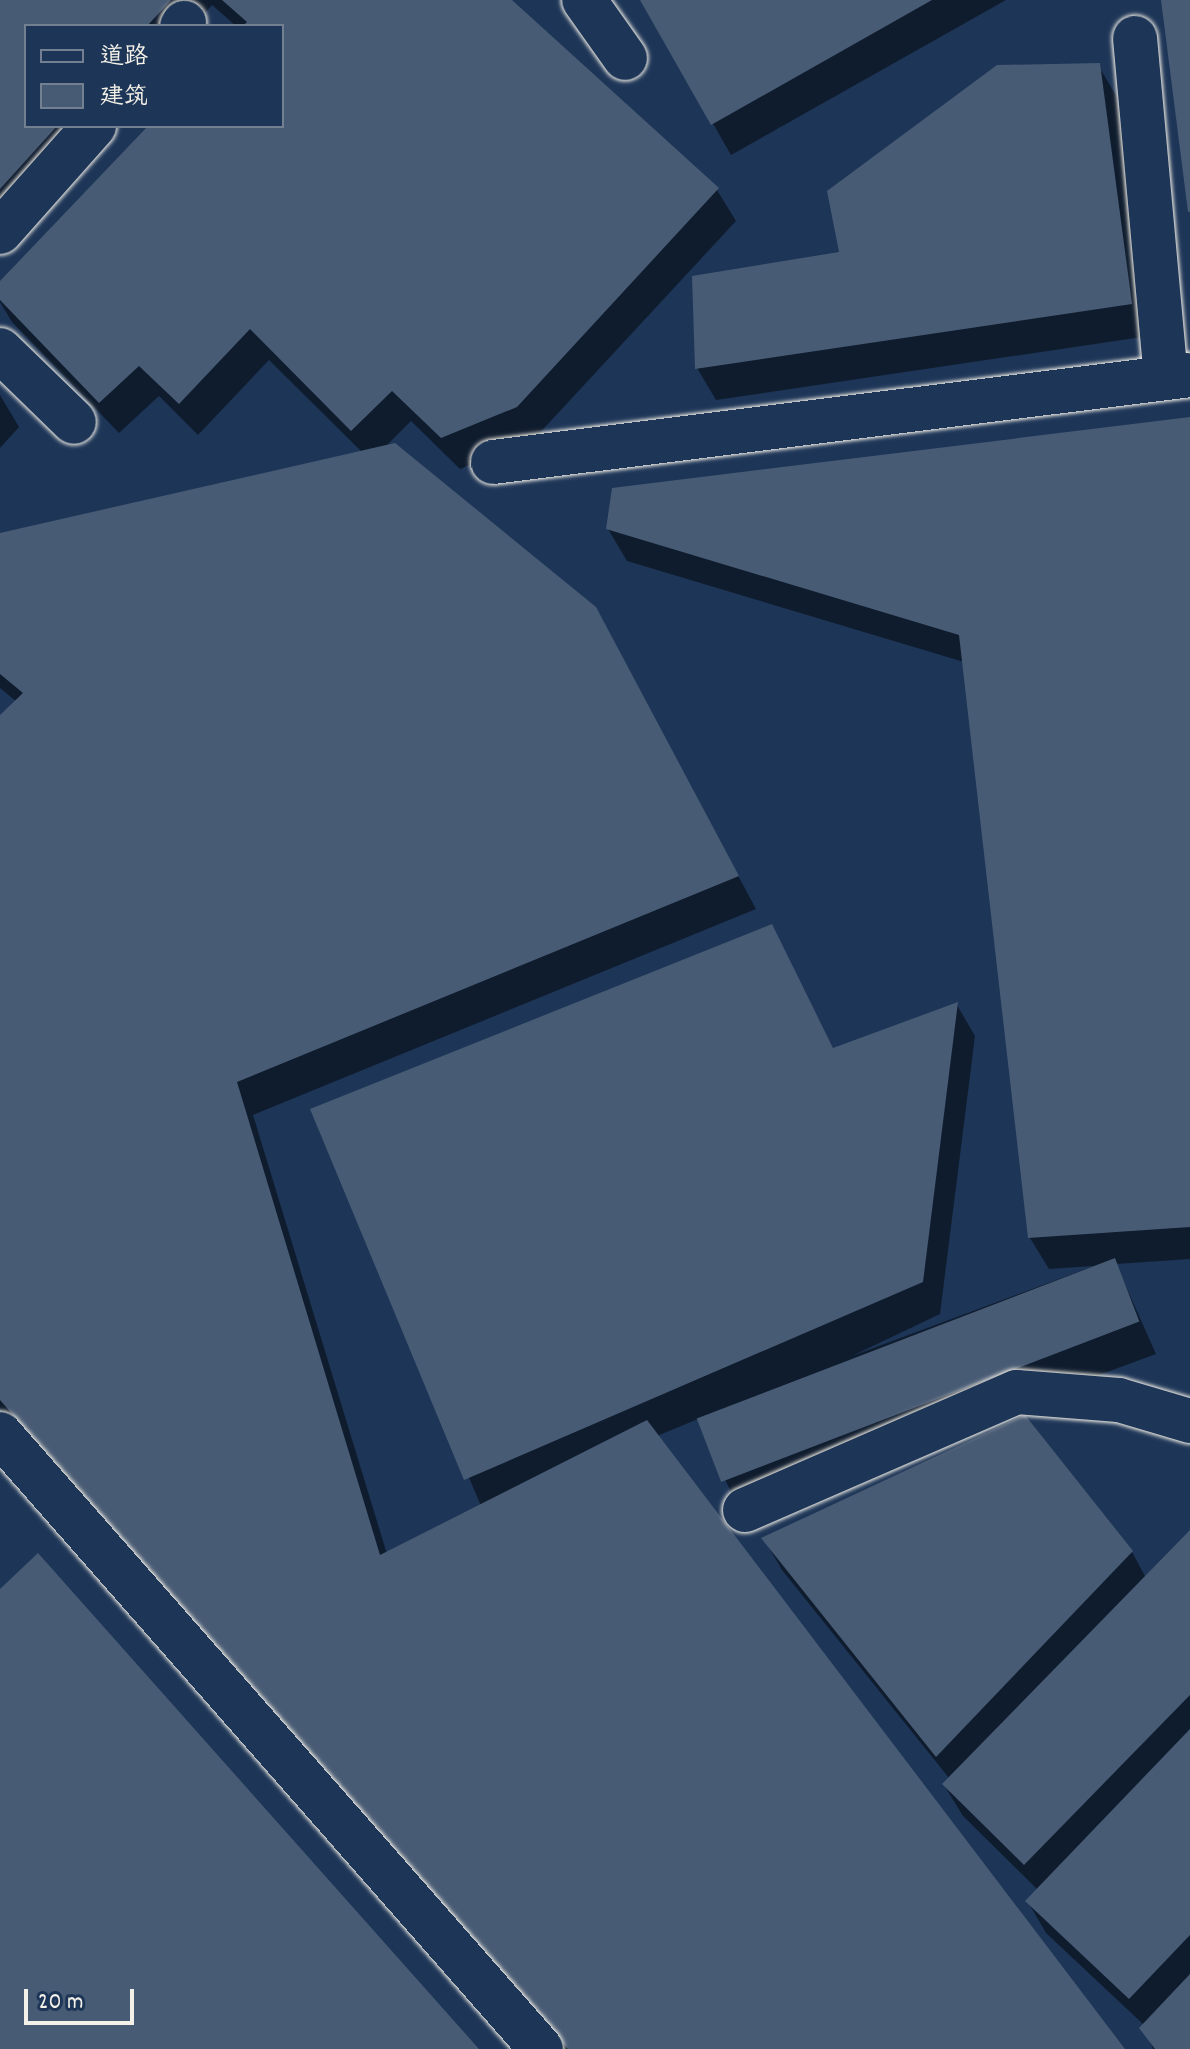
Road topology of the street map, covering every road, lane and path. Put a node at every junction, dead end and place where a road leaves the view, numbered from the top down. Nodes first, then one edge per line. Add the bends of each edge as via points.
1 (584, 0) edge
2 (1135, 38) dead end
3 (625, 58) dead end
4 (92, 128) edge
5 (0, 232) edge
6 (0, 350) edge
7 (1178, 377) edge
8 (74, 422) dead end
9 (493, 462) dead end
10 (1190, 1421) edge
11 (1, 1438) edge
12 (745, 1510) dead end
13 (541, 2049) edge

1 - 3 lane
2 - 7 lane
4 - 5 lane
6 - 8 lane
7 - 9 lane
10 - 12 lane via 1119,1400 1017,1392
11 - 13 lane

